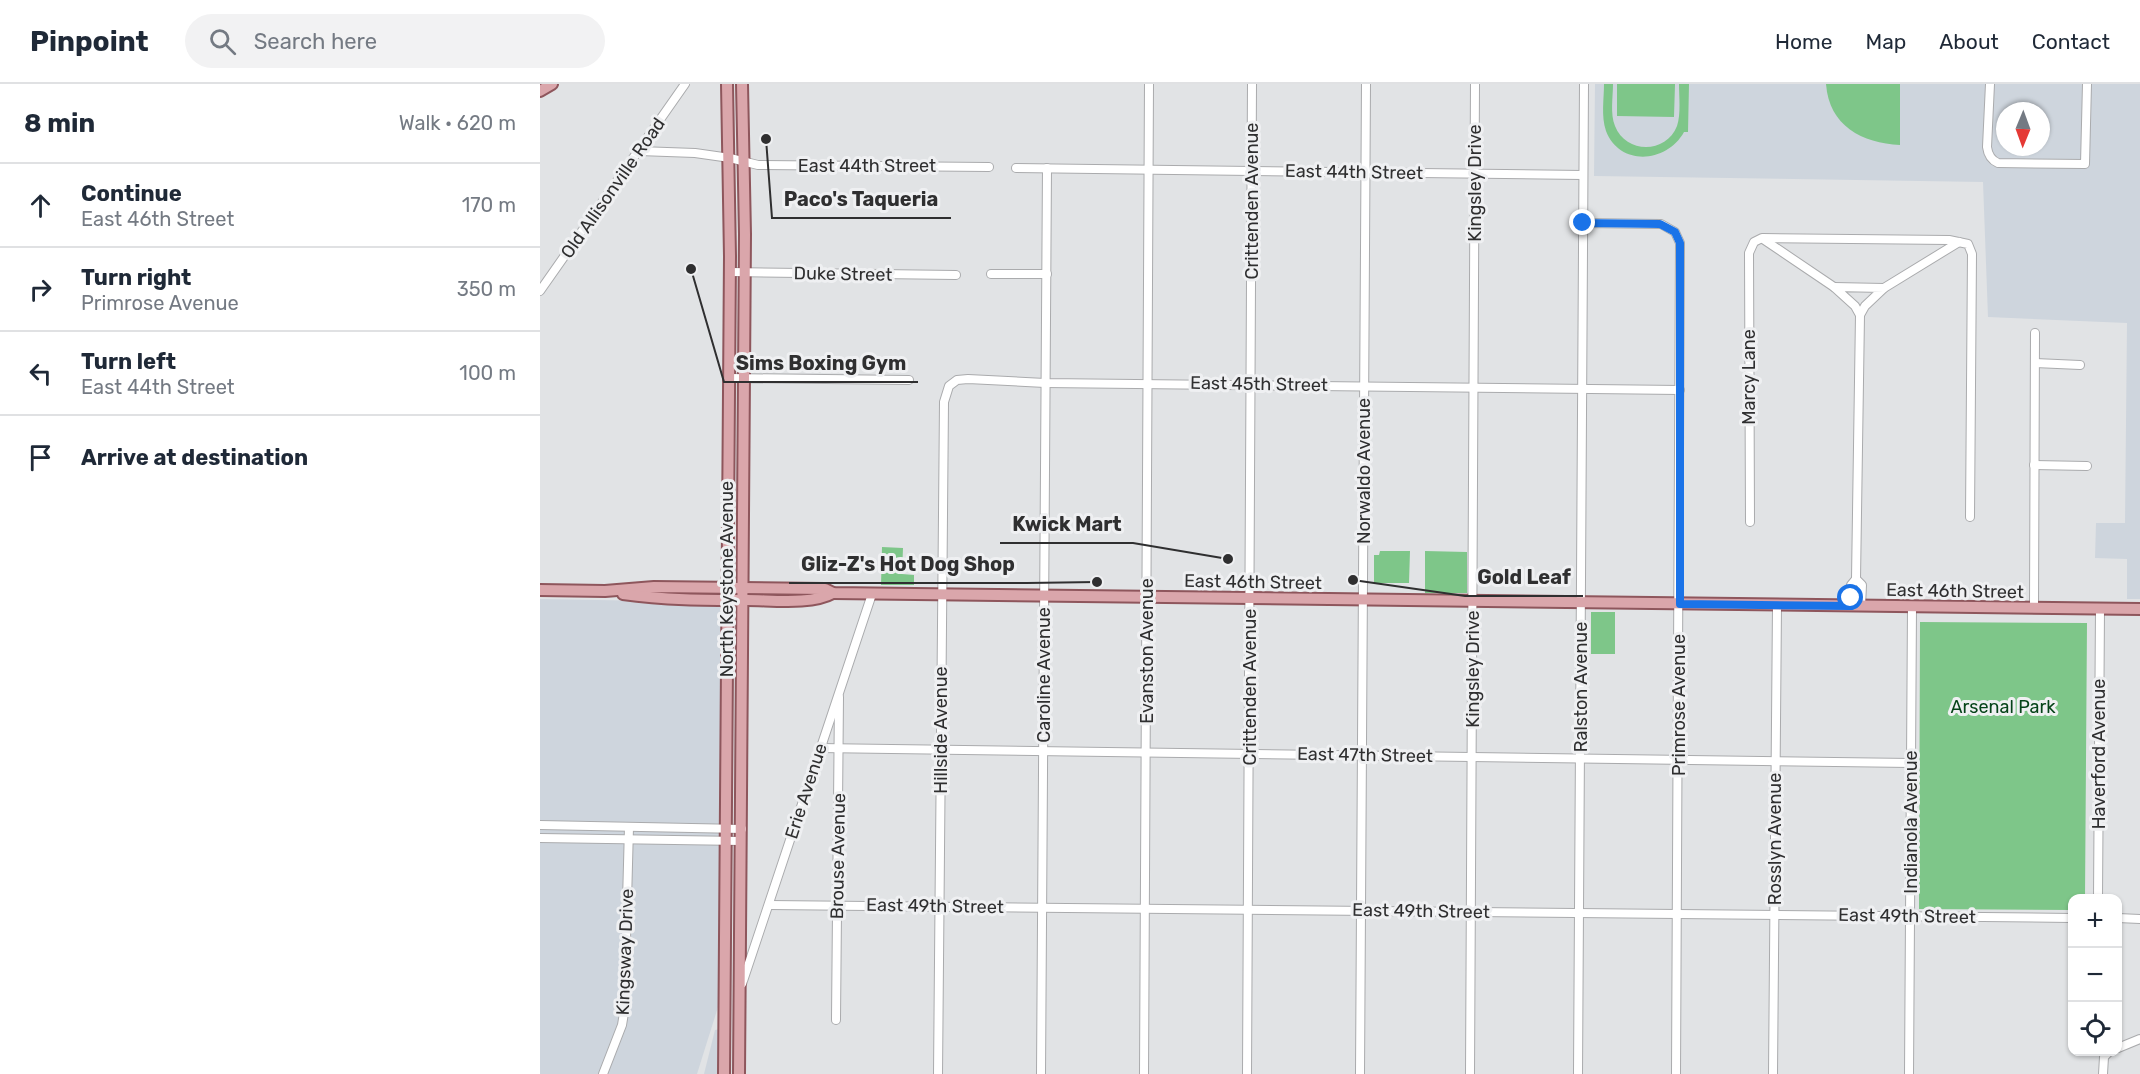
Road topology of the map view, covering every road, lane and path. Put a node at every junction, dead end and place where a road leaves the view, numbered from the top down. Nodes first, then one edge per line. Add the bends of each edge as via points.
1 (552, 84) edge
2 (685, 84) edge
3 (727, 84) edge
4 (742, 84) edge
5 (1149, 84) edge
6 (1252, 84) edge
7 (1366, 84) edge
8 (1475, 84) edge
9 (1584, 84) edge
10 (1990, 84) edge
11 (2086, 84) edge
12 (540, 91) edge
13 (639, 151) junction
14 (729, 158) junction
15 (744, 162) junction
16 (989, 167) dead end
17 (1016, 168) dead end
18 (1047, 168) junction
19 (1149, 169) junction
20 (1252, 171) junction
21 (1366, 172) junction
22 (1475, 174) junction
23 (1583, 175) junction
24 (1583, 223) junction
25 (1762, 238) junction
26 (1959, 242) junction
27 (730, 272) junction
28 (745, 272) junction
29 (991, 274) dead end
30 (1047, 274) junction
31 (956, 275) dead end
32 (1834, 287) junction
33 (1884, 288) junction
34 (540, 291) edge
35 (1860, 315) junction
36 (2035, 333) dead end
37 (2035, 363) junction
38 (2080, 365) dead end
39 (730, 378) junction
40 (744, 379) junction
41 (909, 380) dead end
42 (1045, 383) junction
43 (1148, 383) junction
44 (1251, 384) junction
45 (949, 386) joint
46 (1365, 386) junction
47 (1474, 387) junction
48 (1582, 388) junction
49 (1680, 390) junction
50 (2034, 465) junction
51 (2087, 466) dead end
52 (1970, 517) dead end
53 (1750, 522) dead end
54 (728, 588) junction
55 (744, 588) junction
56 (540, 590) edge
57 (605, 591) junction
58 (833, 593) junction
59 (872, 594) junction
60 (942, 594) junction
61 (1045, 595) junction
62 (1147, 597) junction
63 (1250, 598) junction
64 (728, 600) junction
65 (743, 600) junction
66 (1364, 600) junction
67 (1473, 601) junction
68 (1582, 603) junction
69 (1680, 604) junction
70 (1777, 605) junction
71 (1856, 606) junction
72 (1912, 607) junction
73 (2034, 608) junction
74 (2100, 609) junction
75 (2140, 609) edge
76 (839, 692) junction
77 (819, 748) junction
78 (840, 748) junction
79 (941, 750) junction
80 (1044, 751) junction
81 (1146, 753) junction
82 (1249, 754) junction
83 (1363, 755) junction
84 (1472, 757) junction
85 (1581, 758) junction
86 (1678, 759) junction
87 (1776, 761) junction
88 (1911, 763) junction
89 (540, 825) edge
90 (629, 827) junction
91 (727, 829) junction
92 (742, 829) junction
93 (540, 838) edge
94 (629, 839) junction
95 (727, 841) junction
96 (741, 842) junction
97 (2098, 894) edge
98 (769, 905) junction
99 (837, 905) junction
100 (940, 906) junction
101 (1042, 907) junction
102 (1145, 908) junction
103 (1248, 909) junction
104 (1362, 911) junction
105 (1471, 912) junction
106 (1580, 913) junction
107 (1677, 914) junction
108 (1775, 915) junction
109 (1910, 916) junction
110 (2068, 918) edge
111 (2122, 918) edge
112 (2140, 919) edge
113 (740, 988) junction
114 (836, 1020) dead end
115 (2140, 1039) edge
116 (2122, 1046) edge
117 (2104, 1056) edge
118 (603, 1074) edge
119 (724, 1074) edge
120 (739, 1074) edge
121 (938, 1074) edge
122 (1041, 1074) edge
123 (1144, 1074) edge
124 (1247, 1074) edge
125 (1360, 1074) edge
126 (1470, 1074) edge
127 (1578, 1074) edge
128 (1676, 1074) edge
129 (1773, 1074) edge
130 (1909, 1074) edge
131 (2103, 1074) edge

1 - 12 main road
2 - 13 street, Old Allisonville Road
3 - 14 main road, North Keystone Avenue
4 - 15 main road, North Keystone Avenue
5 - 19 street, Evanston Avenue
6 - 20 street, Crittenden Avenue
7 - 21 street, Norwaldo Avenue
8 - 22 street, Kingsley Drive
9 - 23 street, Ralston Avenue
10 - 11 street via 1987,147 1993,161 2085,164
13 - 14 street, East 44th Street
13 - 34 street, Old Allisonville Road
14 - 15 street, East 44th Street
14 - 27 main road, North Keystone Avenue
15 - 16 street, East 44th Street
15 - 28 main road, North Keystone Avenue
17 - 18 street, East 44th Street
18 - 19 street, East 44th Street
18 - 30 street, Caroline Avenue
19 - 20 street, East 44th Street
19 - 43 street, Evanston Avenue
20 - 21 street, East 44th Street
20 - 44 street, Crittenden Avenue
21 - 22 street, East 44th Street
21 - 46 street, Norwaldo Avenue
22 - 23 street, East 44th Street
22 - 47 street, Kingsley Drive
23 - 24 street, Ralston Avenue
24 - 48 street, Ralston Avenue
24 - 49 street, Primrose Avenue via 1660,224 1678,237
25 - 26 street
25 - 32 street
25 - 53 street, Marcy Lane via 1754,242 1749,253
26 - 33 street
26 - 52 street via 1968,244 1972,254
27 - 28 street, Duke Street
27 - 39 main road, North Keystone Avenue
28 - 31 street, Duke Street
28 - 40 main road, North Keystone Avenue
29 - 30 street
30 - 42 street, Caroline Avenue
32 - 33 street
32 - 35 street
33 - 35 street
35 - 71 street via 1856,579 1862,585
36 - 37 street
37 - 38 street
37 - 50 street
39 - 40 street
39 - 54 main road, North Keystone Avenue
40 - 41 street
40 - 55 main road, North Keystone Avenue
42 - 43 street, East 45th Street
42 - 45 street, East 45th Street via 968,379
42 - 61 street, Caroline Avenue
43 - 44 street, East 45th Street
43 - 62 street, Evanston Avenue
44 - 46 street, East 45th Street
44 - 63 street, Crittenden Avenue
45 - 60 street, Hillside Avenue via 944,402
46 - 47 street, East 45th Street
46 - 66 street, Norwaldo Avenue
47 - 48 street, East 45th Street
47 - 67 street, Kingsley Drive
48 - 49 street, East 45th Street
48 - 68 street, Ralston Avenue
49 - 69 street, Primrose Avenue
50 - 51 street
50 - 73 street
54 - 55 main road, East 46th Street
54 - 57 main road, East 46th Street
54 - 64 main road, North Keystone Avenue
55 - 58 main road, East 46th Street via 825,589
55 - 65 main road, North Keystone Avenue
56 - 57 main road, East 46th Street
57 - 64 main road, East 46th Street via 653,599
58 - 59 main road, East 46th Street
58 - 65 main road, East 46th Street via 825,598
59 - 60 main road, East 46th Street
59 - 76 street, Erie Avenue
60 - 61 main road, East 46th Street
60 - 79 street, Hillside Avenue
61 - 62 main road, East 46th Street
61 - 80 street, Caroline Avenue
62 - 63 main road, East 46th Street
62 - 81 street, Evanston Avenue
63 - 66 main road, East 46th Street
63 - 82 street, Crittenden Avenue
64 - 65 main road, East 46th Street
64 - 91 main road, North Keystone Avenue
65 - 92 main road, North Keystone Avenue
66 - 67 main road, East 46th Street
66 - 83 street, Norwaldo Avenue
67 - 68 main road, East 46th Street
67 - 84 street, Kingsley Drive
68 - 69 main road, East 46th Street
68 - 85 street, Ralston Avenue
69 - 70 main road, East 46th Street
69 - 86 street, Primrose Avenue
70 - 71 main road, East 46th Street
70 - 87 street, Rosslyn Avenue
71 - 72 main road, East 46th Street
72 - 73 main road, East 46th Street
72 - 88 street, Indianola Avenue
73 - 74 main road, East 46th Street
74 - 75 main road, East 46th Street
74 - 97 street, Haverford Avenue
76 - 77 street, Erie Avenue
76 - 78 street, Brouse Avenue
77 - 78 street, East 47th Street
77 - 98 street, Erie Avenue
78 - 79 street, East 47th Street
78 - 99 street, Brouse Avenue
79 - 80 street, East 47th Street
79 - 100 street, Hillside Avenue
80 - 81 street, East 47th Street
80 - 101 street, Caroline Avenue
81 - 82 street, East 47th Street
81 - 102 street, Evanston Avenue
82 - 83 street, East 47th Street
82 - 103 street, Crittenden Avenue
83 - 84 street, East 47th Street
83 - 104 street, Norwaldo Avenue
84 - 85 street, East 47th Street
84 - 105 street, Kingsley Drive
85 - 86 street, East 47th Street
85 - 106 street, Ralston Avenue
86 - 87 street, East 47th Street
86 - 107 street, Primrose Avenue
87 - 88 street, East 47th Street
87 - 108 street, Rosslyn Avenue
88 - 109 street, Indianola Avenue
89 - 90 street
90 - 91 street
90 - 94 street, Kingsway Drive
91 - 92 street
91 - 95 main road, North Keystone Avenue
92 - 96 main road, North Keystone Avenue
93 - 94 street
94 - 95 street
94 - 118 street, Kingsway Drive via 624,1013
95 - 96 street
95 - 119 main road, North Keystone Avenue
96 - 113 main road, North Keystone Avenue
98 - 99 street, East 49th Street
98 - 113 street, Erie Avenue
99 - 100 street, East 49th Street
99 - 114 street, Brouse Avenue
100 - 101 street, East 49th Street
100 - 121 street, Hillside Avenue
101 - 102 street, East 49th Street
101 - 122 street, Caroline Avenue
102 - 103 street, East 49th Street
102 - 123 street, Evanston Avenue
103 - 104 street, East 49th Street
103 - 124 street, Crittenden Avenue
104 - 105 street, East 49th Street
104 - 125 street, Norwaldo Avenue
105 - 106 street, East 49th Street
105 - 126 street, Kingsley Drive
106 - 107 street, East 49th Street
106 - 127 street, Ralston Avenue
107 - 108 street, East 49th Street
107 - 128 street, Primrose Avenue
108 - 109 street, East 49th Street
108 - 129 street, Rosslyn Avenue
109 - 110 street, East 49th Street
109 - 130 street, Indianola Avenue
111 - 112 street
113 - 120 main road, North Keystone Avenue
115 - 116 street
117 - 131 street

